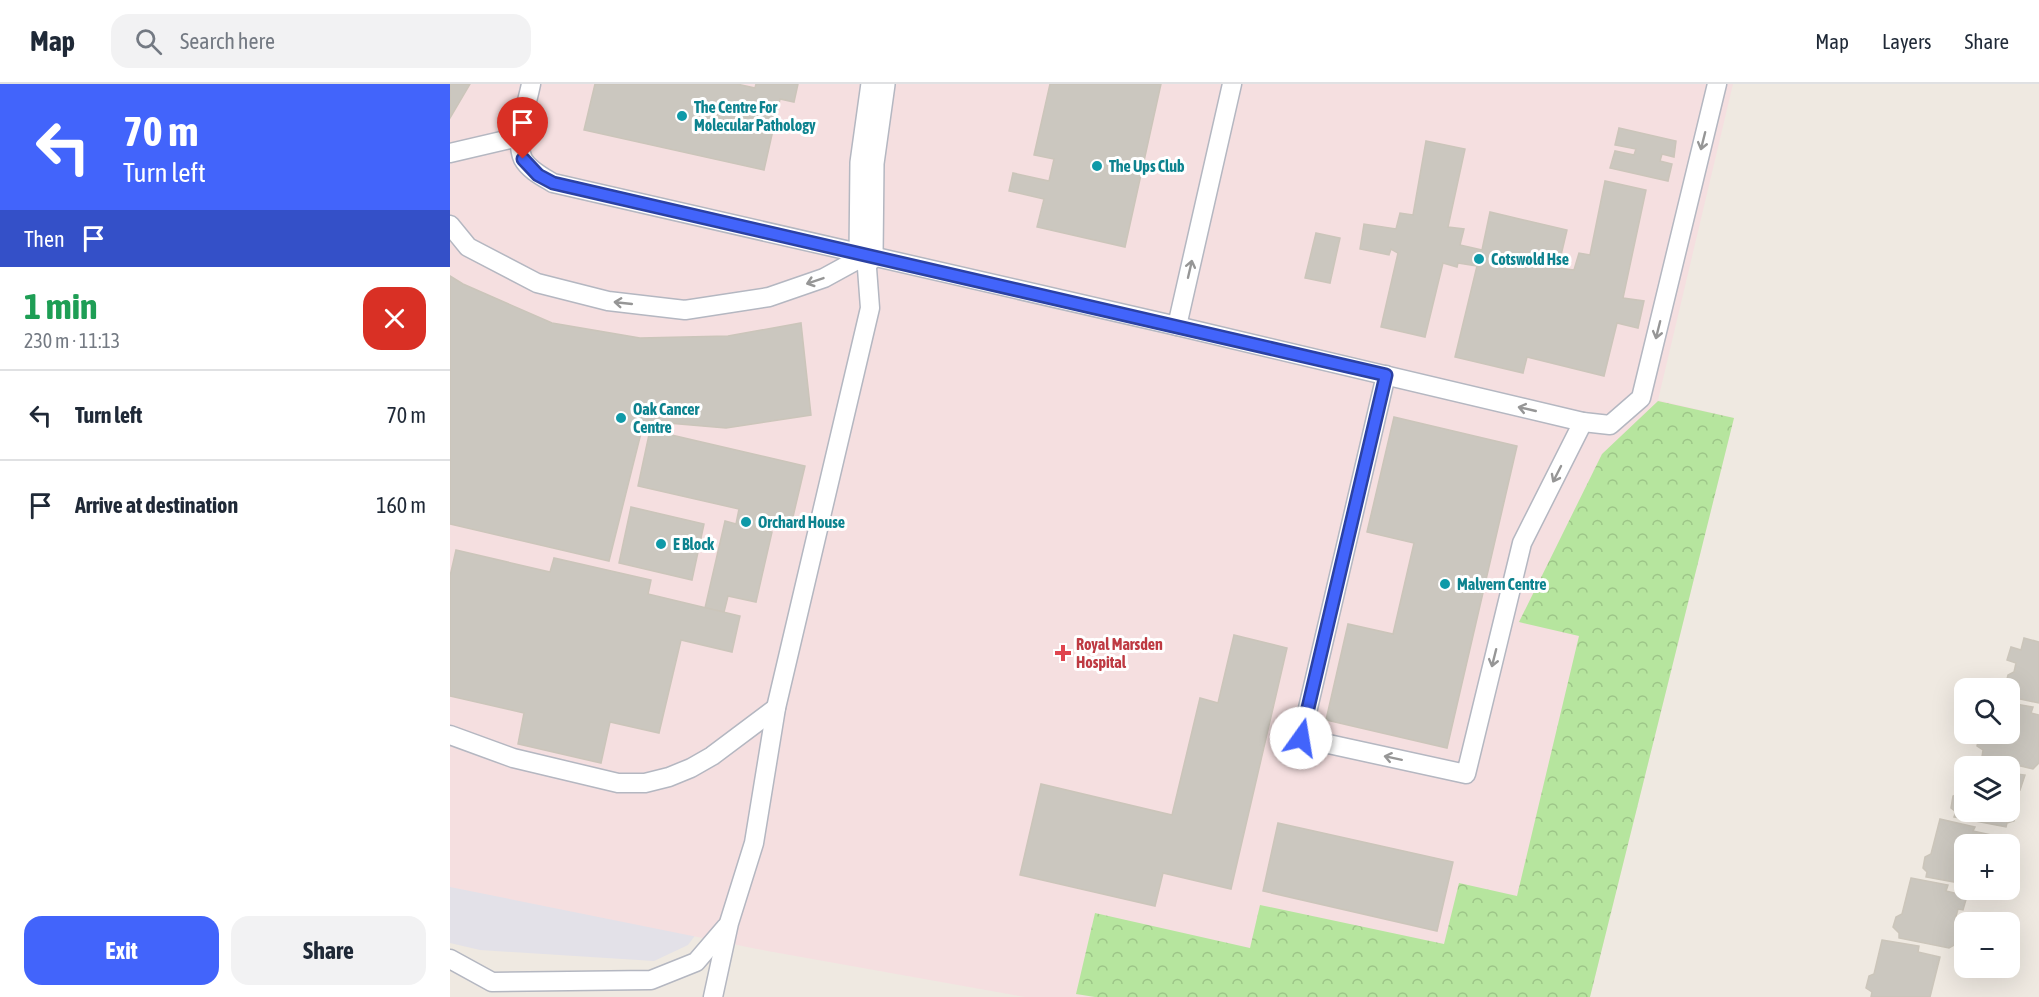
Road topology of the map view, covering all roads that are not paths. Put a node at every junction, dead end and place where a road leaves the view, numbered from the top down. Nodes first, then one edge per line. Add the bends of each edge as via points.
1 (531, 84) edge
2 (878, 84) edge
3 (1232, 84) edge
4 (1717, 84) edge
5 (519, 137) junction
6 (450, 153) edge
7 (450, 225) edge
8 (866, 255) junction
9 (1177, 326) junction
10 (1386, 375) junction
11 (1584, 422) junction
12 (776, 708) junction
13 (450, 735) edge
14 (729, 923) junction
15 (450, 959) edge
16 (713, 997) edge

1 - 5 lane
2 - 8 street via 867,163
9 -> 3 lane
4 -> 11 lane via 1641,398 1610,425
5 - 6 lane
5 - 8 lane via 523,159 538,175 553,183
8 -> 7 lane via 824,278 769,297 686,310 608,301 537,283 468,247
8 - 9 lane
8 - 12 lane via 870,308
9 - 10 lane
11 -> 10 lane
11 -> 10 lane via 1522,543 1466,774 1301,738
12 - 13 lane via 712,756 669,777 645,783 618,783 513,758
12 - 14 lane via 754,843
14 - 15 lane via 696,962 651,980 492,982
14 - 16 lane

